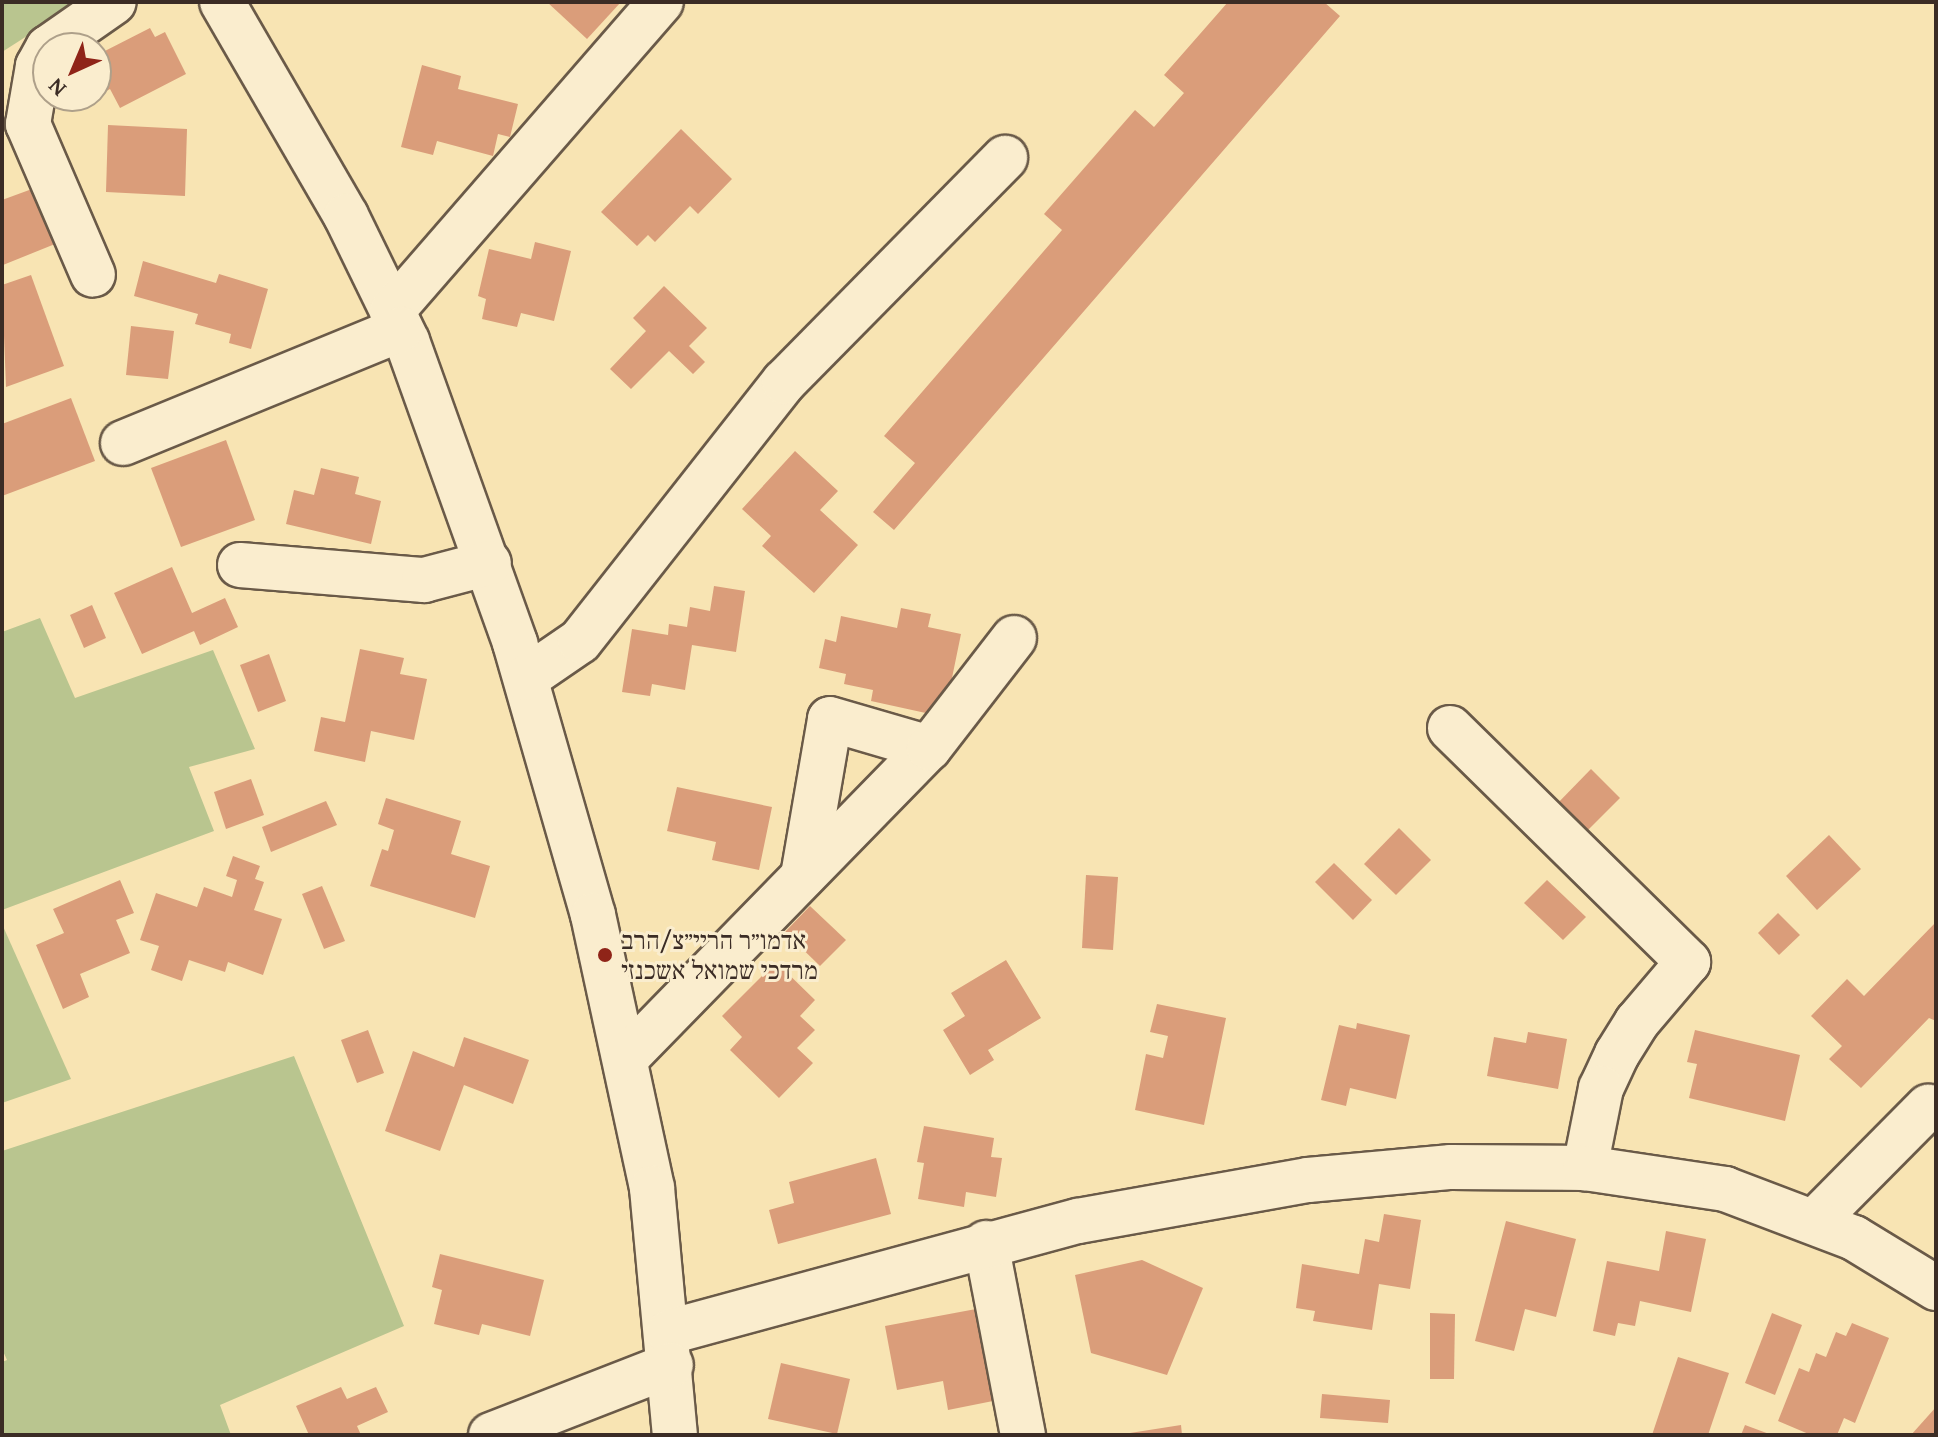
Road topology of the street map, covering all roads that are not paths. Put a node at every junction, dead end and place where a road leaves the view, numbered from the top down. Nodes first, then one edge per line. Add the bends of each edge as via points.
1 (114, 2) edge
2 (222, 2) edge
3 (661, 2) edge
4 (71, 32) edge
5 (32, 101) edge
6 (1005, 158) dead end
7 (93, 275) dead end
8 (397, 320) junction
9 (123, 443) dead end
10 (489, 563) junction
11 (240, 565) dead end
12 (1014, 638) dead end
13 (526, 678) junction
14 (1450, 728) dead end
15 (929, 748) junction
16 (803, 876) junction
17 (625, 1059) junction
18 (1928, 1107) dead end
19 (1585, 1168) junction
20 (1815, 1221) junction
21 (986, 1243) junction
22 (1936, 1288) edge
23 (670, 1349) junction
24 (491, 1435) edge
25 (675, 1435) edge
26 (1023, 1435) edge

1 - 4 street
2 - 8 street via 346,216
3 - 8 street
5 - 7 street via 28,124
6 - 13 street via 784,382 580,641
8 - 9 street
8 - 10 street
10 - 11 street via 424,580
10 - 13 street
12 - 15 street
13 - 17 street via 574,843
14 - 19 street via 1688,962 1617,1054 1601,1088
15 - 16 street
15 - 16 street via 830,719
16 - 17 street
17 - 23 street via 652,1188
18 - 20 street
19 - 20 street via 1725,1189
19 - 21 street via 1451,1167 1308,1180 1156,1204
20 - 22 street
21 - 23 street
21 - 26 street
23 - 24 street
23 - 25 street

